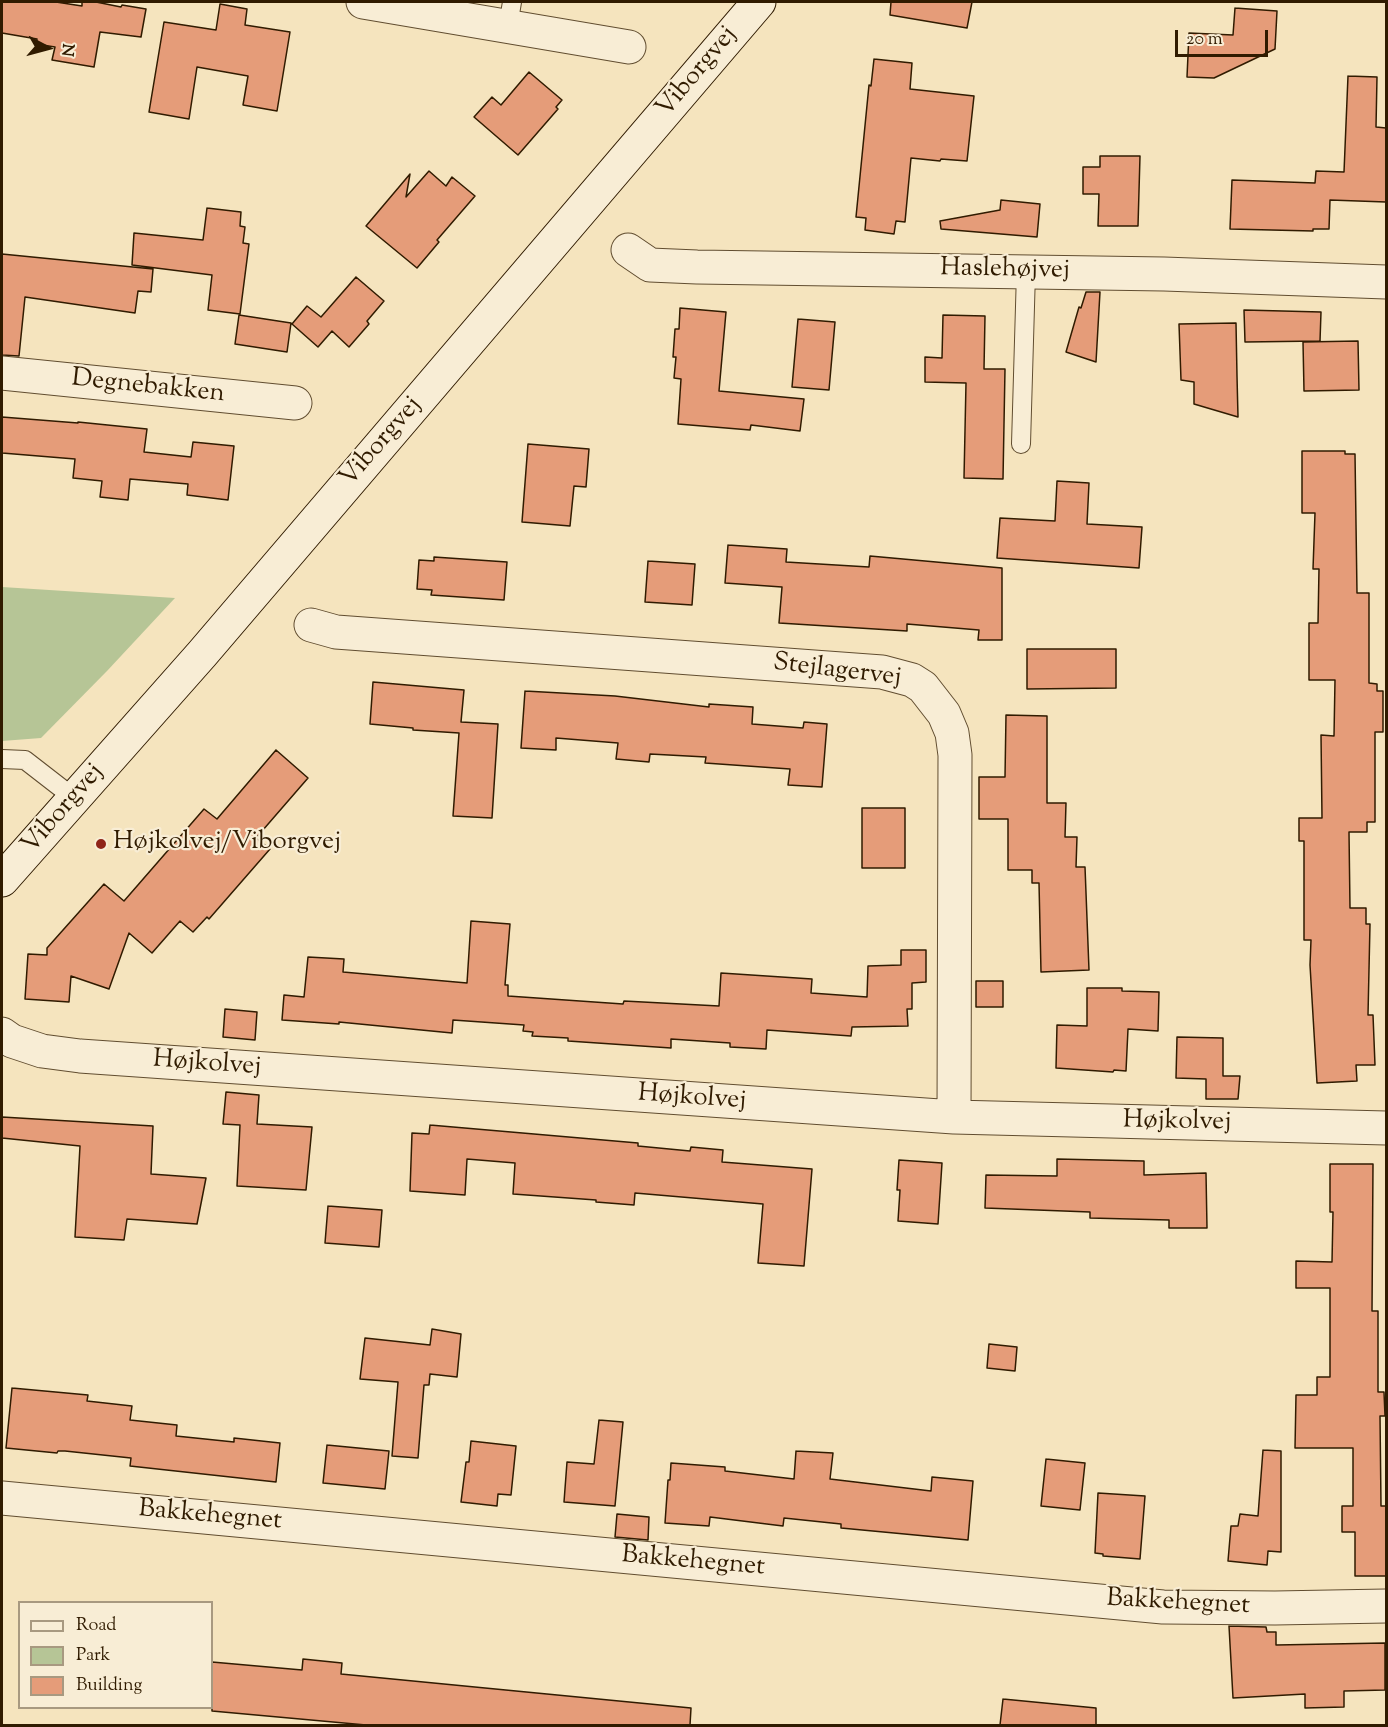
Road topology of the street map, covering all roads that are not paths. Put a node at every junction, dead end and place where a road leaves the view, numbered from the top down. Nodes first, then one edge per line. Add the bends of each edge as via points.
1 (363, 2) edge
2 (759, 2) edge
3 (510, 14) edge
4 (629, 47) dead end
5 (628, 250) dead end
6 (1026, 272) junction
7 (1386, 282) edge
8 (2, 373) edge
9 (295, 403) dead end
10 (1021, 444) dead end
11 (311, 625) dead end
12 (2, 759) edge
13 (74, 798) junction
14 (2, 880) edge
15 (2, 1034) edge
16 (954, 1118) junction
17 (1386, 1128) edge
18 (2, 1498) edge
19 (1386, 1606) edge

1 - 3 street
2 - 13 street, Viborgvej via 202,654
3 - 4 street
5 - 6 street, Haslehøjvej via 650,265
6 - 7 street, Haslehøjvej
6 - 10 lane
8 - 9 street, Degnebakken
11 - 16 street, Stejlagervej via 336,632 882,672 923,687 944,714 955,755
12 - 13 lane via 25,760
13 - 14 street, Viborgvej
15 - 16 street, Højkolvej via 42,1051 80,1056
16 - 17 street, Højkolvej
18 - 19 street, Bakkehegnet via 1163,1606

